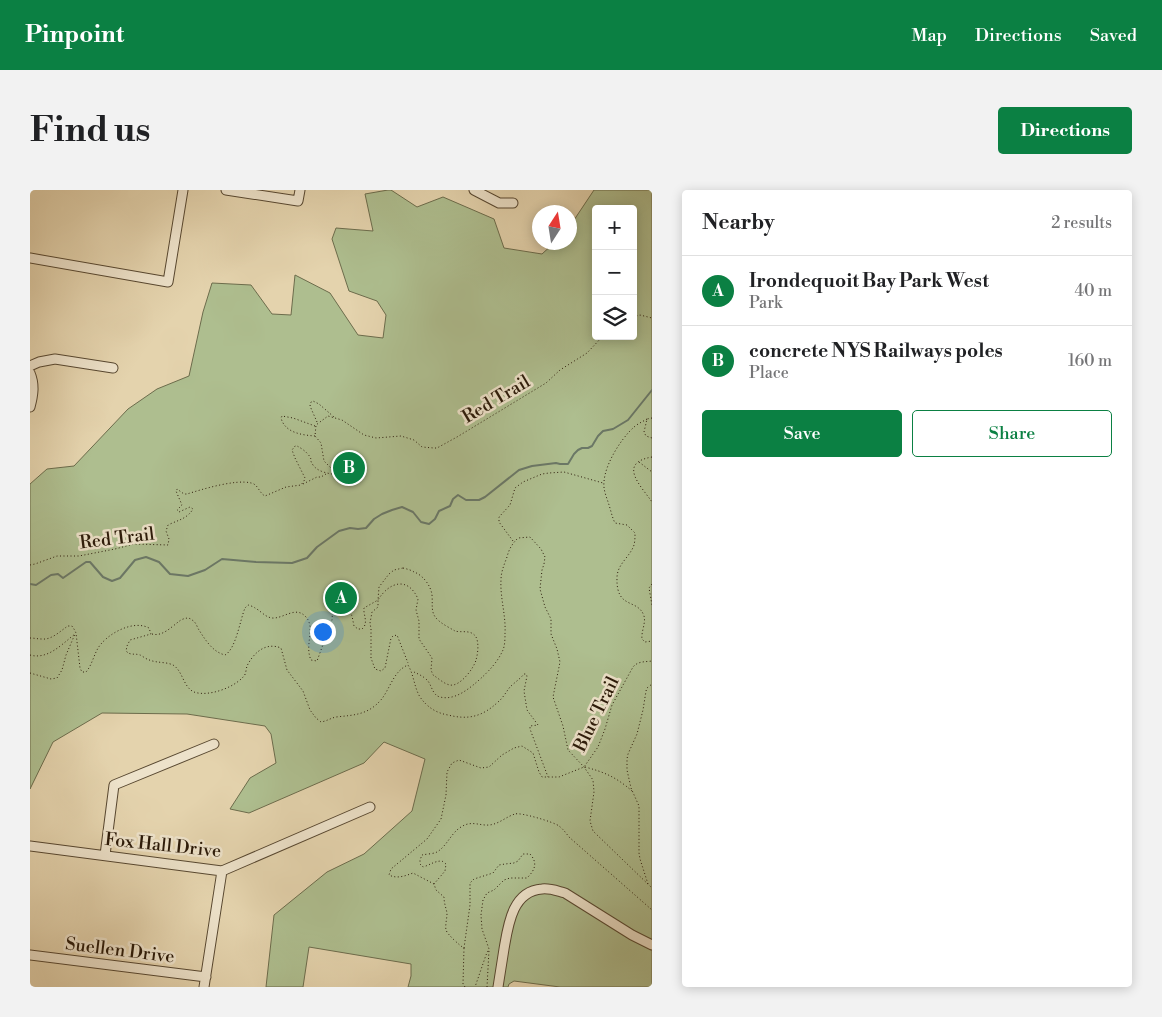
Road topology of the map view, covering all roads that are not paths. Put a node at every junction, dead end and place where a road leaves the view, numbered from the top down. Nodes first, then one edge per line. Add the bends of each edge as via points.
1 (183, 190) edge
2 (226, 190) edge
3 (300, 190) edge
4 (474, 190) edge
5 (513, 203) dead end
6 (30, 258) edge
7 (30, 366) edge
8 (113, 368) dead end
9 (30, 373) edge
10 (30, 407) edge
11 (214, 744) dead end
12 (370, 807) dead end
13 (30, 846) edge
14 (105, 856) junction
15 (222, 871) junction
16 (652, 945) edge
17 (30, 955) edge
18 (206, 977) junction
19 (204, 987) edge
20 (498, 987) edge

1 - 6 street via 168,282
2 - 3 street via 298,201
4 - 5 street via 499,203
7 - 8 street via 55,359
9 - 10 street via 33,390
11 - 14 street via 114,785
12 - 15 street, Fox Hall Drive
13 - 14 street, Fox Hall Drive
14 - 15 street, Fox Hall Drive
15 - 18 street
16 - 20 street via 564,893 542,889 532,891 517,903 512,913
17 - 18 street, Suellen Drive
18 - 19 street

